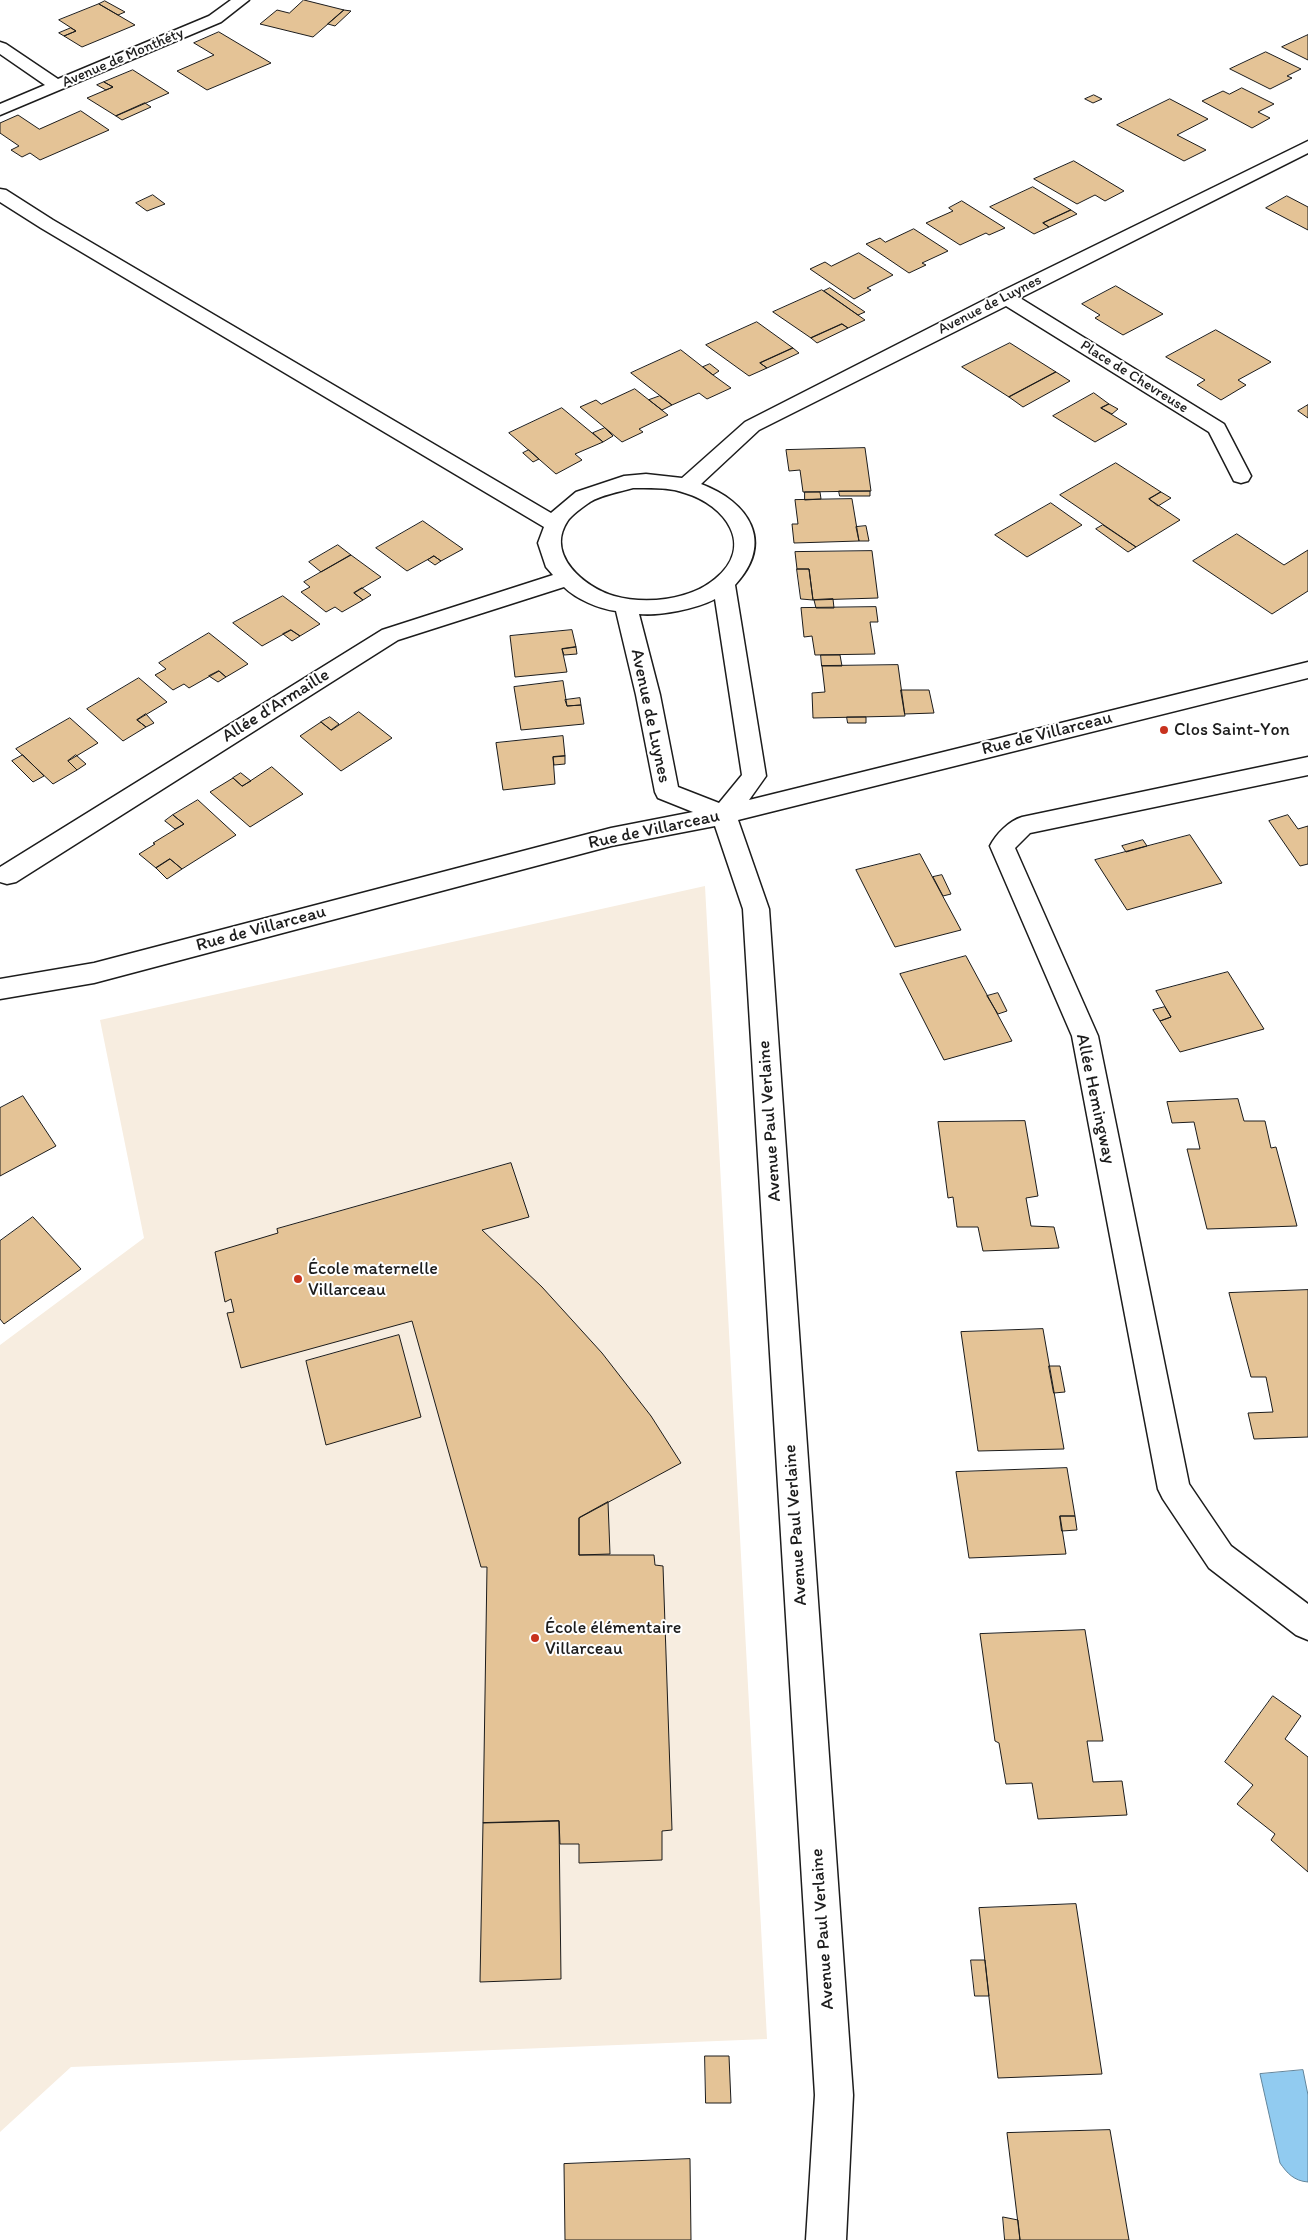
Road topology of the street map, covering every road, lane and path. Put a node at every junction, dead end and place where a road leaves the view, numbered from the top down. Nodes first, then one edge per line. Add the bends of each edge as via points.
1 (241, 0) edge
2 (0, 47) edge
3 (57, 86) junction
4 (0, 110) edge
5 (1308, 146) edge
6 (0, 194) edge
7 (1005, 298) junction
8 (1241, 476) dead end
9 (686, 485) junction
10 (554, 524) junction
11 (565, 579) junction
12 (724, 584) junction
13 (626, 606) junction
14 (1308, 670) edge
15 (1308, 766) edge
16 (724, 815) junction
17 (7, 875) dead end
18 (0, 989) edge
19 (1308, 1624) edge
20 (826, 2240) edge

1 - 3 street, Avenue de Monthéty via 215,19
2 - 3 street
3 - 4 street, Avenue de Monthéty
5 - 7 street, Avenue de Luynes
6 - 10 street
7 - 8 street, Place de Chevreuse via 1217,428
7 - 9 street, Avenue de Luynes via 752,426
9 - 10 street via 659,480 604,486 580,497 562,512
9 - 12 street via 712,496 731,510 743,528 744,554 739,567
10 - 11 street via 549,546 554,563
11 - 13 street via 581,591
11 - 17 street, Allée d'Armaille via 390,635
12 - 13 street via 704,596 680,604 653,608
12 - 16 street via 754,776
13 - 16 street, Avenue de Luynes via 667,792
14 - 16 street, Rue de Villarceau
15 - 19 street, Allée Hemingway via 1022,826 1002,846 1085,1036 1174,1489 1220,1557
16 - 18 street, Rue de Villarceau via 612,838 94,973
16 - 20 street, Avenue Paul Verlaine via 756,909 834,2095

